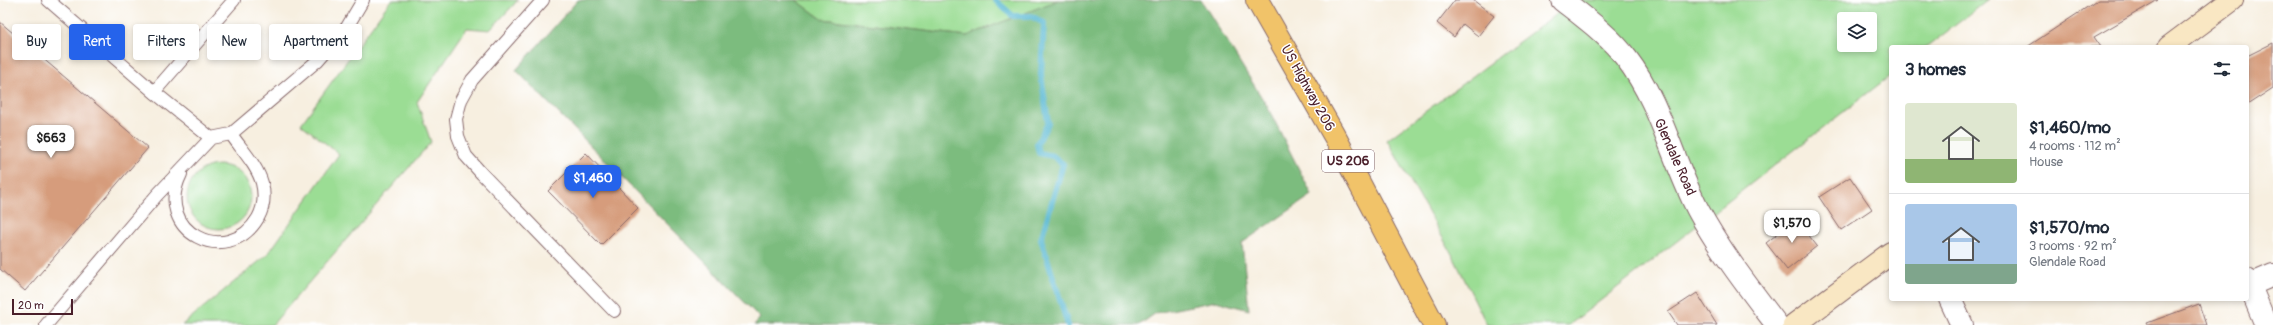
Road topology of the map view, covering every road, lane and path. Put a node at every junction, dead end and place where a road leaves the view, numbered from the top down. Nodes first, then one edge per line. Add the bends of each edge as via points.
1 (48, 0) edge
2 (234, 0) edge
3 (363, 0) edge
4 (543, 0) edge
5 (1257, 0) edge
6 (1562, 0) edge
7 (2232, 0) edge
8 (2172, 45) edge
9 (154, 92) junction
10 (231, 134) junction
11 (211, 138) junction
12 (183, 169) junction
13 (1889, 254) edge
14 (2273, 275) edge
15 (2249, 282) edge
16 (2249, 284) edge
17 (1951, 301) edge
18 (614, 311) dead end
19 (46, 325) edge
20 (1434, 325) edge
21 (1776, 325) edge
22 (1794, 325) edge
23 (1962, 325) edge
24 (2266, 325) edge

1 - 9 lane
2 - 9 lane
3 - 10 lane via 347,27 327,50
4 - 18 lane via 472,80 458,110 458,136 466,156 482,174
5 - 20 highway, US Highway 206 / US 206 via 1334,135
6 - 21 street, Glendale Road via 1594,24 1631,64 1642,82 1698,209 1723,252
7 - 8 street
9 - 11 lane
10 - 11 lane
10 - 12 lane via 262,182 261,212 246,232 221,242 205,240 189,231 178,216 173,199
11 - 12 lane
12 - 19 lane via 157,195
13 - 22 street
14 - 15 street
16 - 24 street
17 - 23 street

